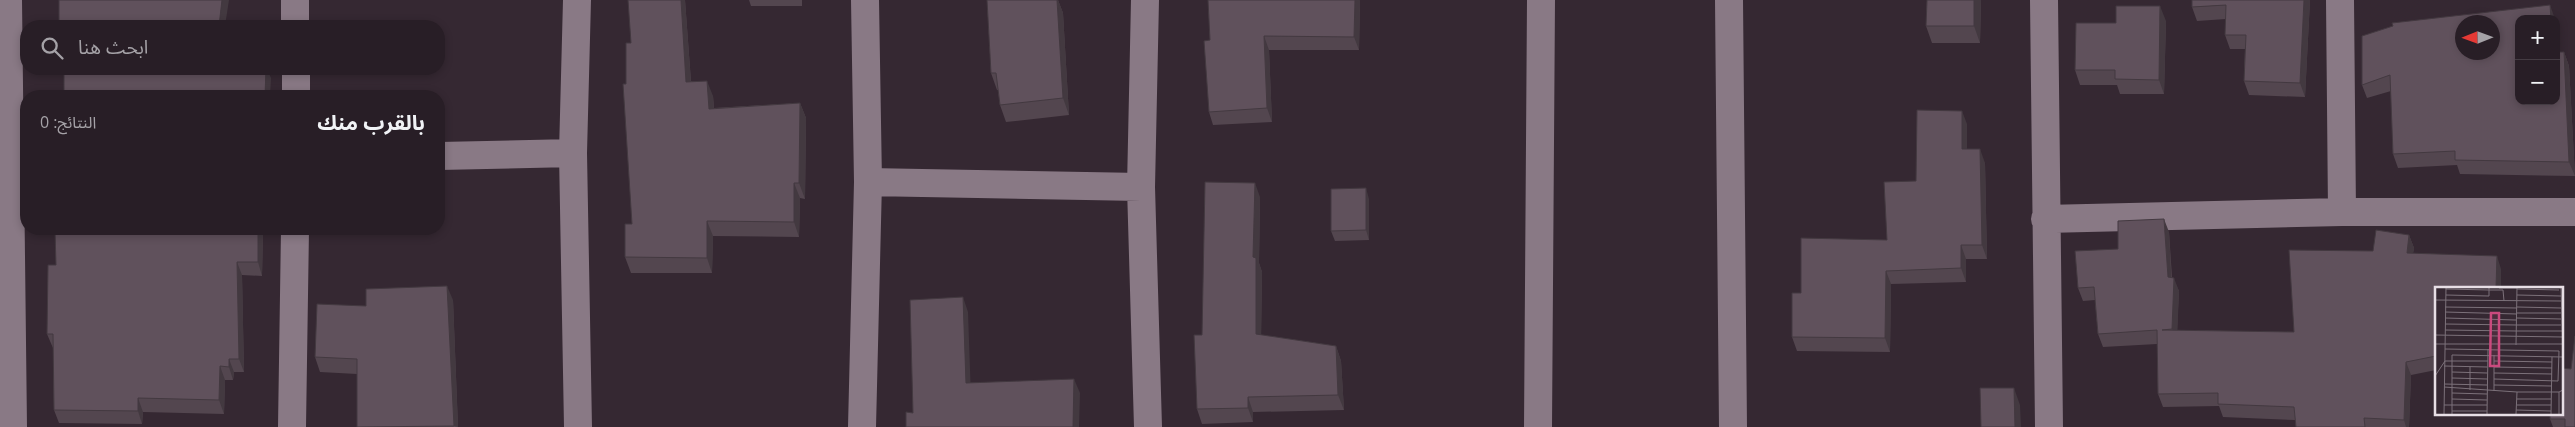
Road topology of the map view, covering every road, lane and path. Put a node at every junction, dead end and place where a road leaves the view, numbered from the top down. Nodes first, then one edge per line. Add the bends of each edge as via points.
1 (8, 0) edge
2 (295, 0) edge
3 (577, 0) edge
4 (866, 0) edge
5 (1145, 0) edge
6 (1541, 0) edge
7 (1729, 0) edge
8 (2044, 0) edge
9 (2340, 0) edge
10 (295, 20) edge
11 (296, 75) edge
12 (296, 90) edge
13 (4, 138) edge
14 (573, 153) junction
15 (445, 156) edge
16 (868, 182) junction
17 (1141, 187) junction
18 (2342, 212) junction
19 (2575, 212) edge
20 (2045, 219) junction
21 (295, 235) edge
22 (13, 427) edge
23 (292, 427) edge
24 (578, 427) edge
25 (862, 427) edge
26 (1148, 427) edge
27 (1538, 427) edge
28 (1733, 427) edge
29 (2049, 427) edge

1 - 13 street
2 - 10 street
3 - 14 street
4 - 16 street
5 - 17 street
6 - 27 street
7 - 28 street
8 - 20 street
9 - 18 street
11 - 12 street
13 - 22 street
14 - 15 street
14 - 24 street
16 - 17 street
16 - 25 street
17 - 26 street
18 - 19 street
18 - 20 street
20 - 29 street
21 - 23 street

